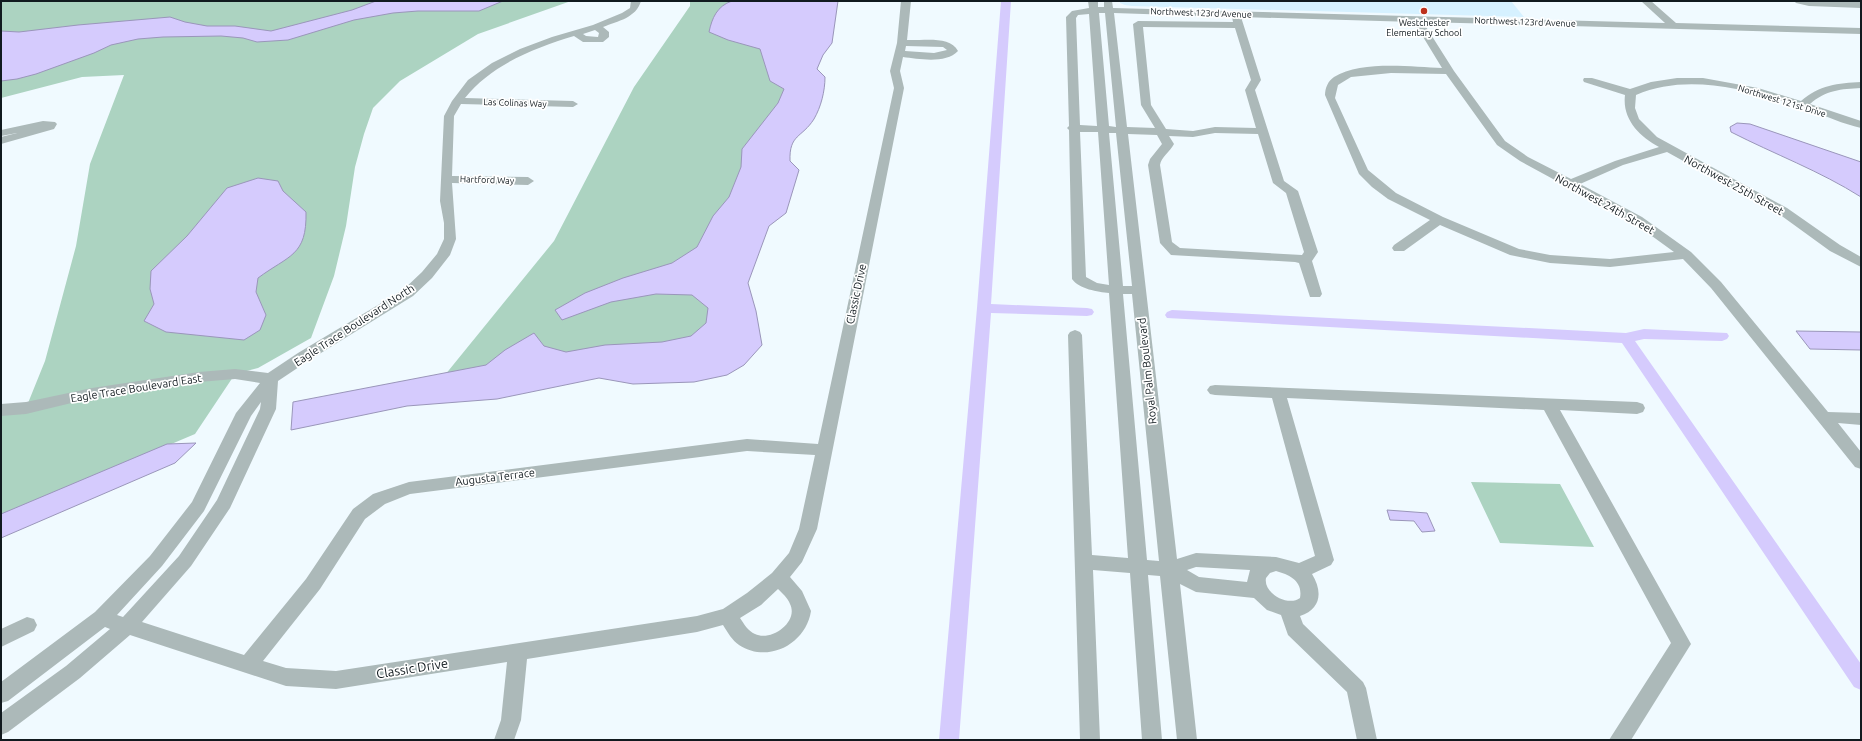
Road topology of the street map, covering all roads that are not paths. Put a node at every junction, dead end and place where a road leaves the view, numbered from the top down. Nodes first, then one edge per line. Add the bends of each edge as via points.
1 (636, 1) edge
2 (906, 1) edge
3 (1801, 2) edge
4 (1642, 4) edge
5 (1861, 5) edge
6 (1093, 6) edge
7 (1108, 6) edge
8 (1235, 14) junction
9 (1417, 19) junction
10 (1239, 25) junction
11 (1659, 26) junction
12 (1674, 26) junction
13 (1861, 31) edge
14 (1449, 71) junction
15 (1588, 80) dead end
16 (1861, 85) edge
17 (1631, 93) junction
18 (457, 101) junction
19 (573, 104) dead end
20 (1802, 106) junction
21 (1861, 126) edge
22 (1073, 128) junction
23 (1103, 129) junction
24 (1122, 130) junction
25 (1263, 131) junction
26 (1161, 132) junction
27 (1, 134) edge
28 (1, 141) edge
29 (1667, 148) junction
30 (446, 179) junction
31 (528, 181) dead end
32 (1570, 184) junction
33 (1439, 220) junction
34 (1399, 248) dead end
35 (1686, 255) junction
36 (1305, 262) junction
37 (1861, 263) edge
38 (1116, 290) junction
39 (1138, 290) junction
40 (1315, 294) dead end
41 (1075, 334) dead end
42 (271, 379) junction
43 (1215, 390) dead end
44 (1278, 393) junction
45 (1549, 405) junction
46 (1637, 408) dead end
47 (1, 410) edge
48 (1825, 417) junction
49 (1861, 419) edge
50 (824, 450) junction
51 (1861, 462) edge
52 (1083, 562) junction
53 (1276, 564) junction
54 (1138, 567) junction
55 (1168, 569) junction
56 (1298, 572) junction
57 (778, 578) junction
58 (1258, 591) junction
59 (1288, 609) junction
60 (728, 616) junction
61 (102, 618) junction
62 (27, 625) dead end
63 (127, 626) junction
64 (1, 639) edge
65 (518, 652) junction
66 (248, 664) junction
67 (1, 694) edge
68 (1, 725) edge
69 (504, 740) edge
70 (1090, 740) edge
71 (1152, 740) edge
72 (1186, 740) edge
73 (1367, 740) edge
74 (1619, 740) edge

1 - 18 street, Eagle Trace Boulevard North via 634,9 625,15 536,46 496,65 472,82
2 - 50 street, Classic Drive via 895,71 899,88
3 - 5 street
4 - 11 street
4 - 12 street
6 - 7 street, Northwest 123rd Avenue
6 - 22 street, Northwest 123rd Avenue via 1071,18
6 - 23 street
7 - 8 street, Northwest 123rd Avenue
7 - 24 street, Royal Palm Boulevard
8 - 9 street, Northwest 123rd Avenue
8 - 10 street
9 - 11 street, Northwest 123rd Avenue
9 - 14 street, Northwest 24th Street
10 - 25 street via 1256,80 1250,90
10 - 26 street via 1138,24 1146,105 1160,124
11 - 12 street, Northwest 123rd Avenue
12 - 13 street, Northwest 123rd Avenue
14 - 32 street, Northwest 24th Street via 1501,143 1524,159
14 - 33 street via 1362,72 1338,79 1330,90 1330,98 1363,171 1392,196
15 - 17 street
16 - 20 street via 1827,88 1815,94
17 - 20 street, Northwest 121st Drive via 1667,83 1712,83 1736,87
17 - 29 street, Northwest 25th Street via 1630,114 1640,128
18 - 19 street, Las Colinas Way
18 - 30 street, Eagle Trace Boulevard North via 450,116
20 - 21 street, Northwest 121st Drive
22 - 23 street
22 - 38 street via 1079,279 1089,286
23 - 24 street
23 - 38 street
24 - 26 street
24 - 39 street, Royal Palm Boulevard
25 - 26 street via 1215,130 1193,134
25 - 36 street via 1279,183 1292,191 1311,252
26 - 36 street via 1168,144 1155,158 1154,165 1168,246 1182,253 1297,258
27 - 28 street via 51,124 50,127 39,131
29 - 32 street via 1619,163
29 - 37 street, Northwest 25th Street via 1783,211
30 - 31 street, Hartford Way
30 - 42 street, Eagle Trace Boulevard North via 450,239 443,255 427,275 408,293
32 - 35 street, Northwest 24th Street via 1638,220
33 - 34 street
33 - 35 street via 1515,252 1550,259 1610,263
35 - 48 street, Northwest 24th Street via 1716,285
36 - 40 street
38 - 39 street
38 - 54 street
39 - 55 street, Royal Palm Boulevard
41 - 52 street
42 - 47 street, Eagle Trace Boulevard East via 235,374 199,377 92,393 26,408
42 - 61 street, Eagle Trace Boulevard North via 244,413 198,506 156,561
42 - 63 street via 268,409 224,503 185,561
43 - 44 street
44 - 45 street
44 - 56 street via 1325,560
45 - 46 street
45 - 74 street via 1681,644
48 - 49 street
48 - 51 street, Northwest 24th Street
50 - 57 street, Classic Drive via 808,529 796,557
50 - 66 street, Augusta Terrace via 747,445 410,488 379,499 359,514 313,584
52 - 54 street
52 - 70 street
53 - 55 street via 1196,560
53 - 56 street
53 - 58 street via 1260,569 1255,583
54 - 55 street
54 - 71 street
55 - 58 street via 1196,584
55 - 72 street, Royal Palm Boulevard
56 - 59 street via 1305,578 1311,592 1304,605
57 - 60 street, Classic Drive via 754,599
57 - 60 street via 798,599 802,610 795,629 784,639 769,644 752,643 739,634
58 - 59 street via 1272,604
59 - 73 street via 1295,629 1356,688
60 - 65 street, Classic Drive via 697,624
61 - 63 street, Classic Drive
61 - 67 street, Eagle Trace Boulevard North
62 - 64 street
63 - 66 street, Classic Drive
63 - 68 street via 73,672
65 - 66 street, Classic Drive via 336,680 286,677
65 - 69 street via 511,720

